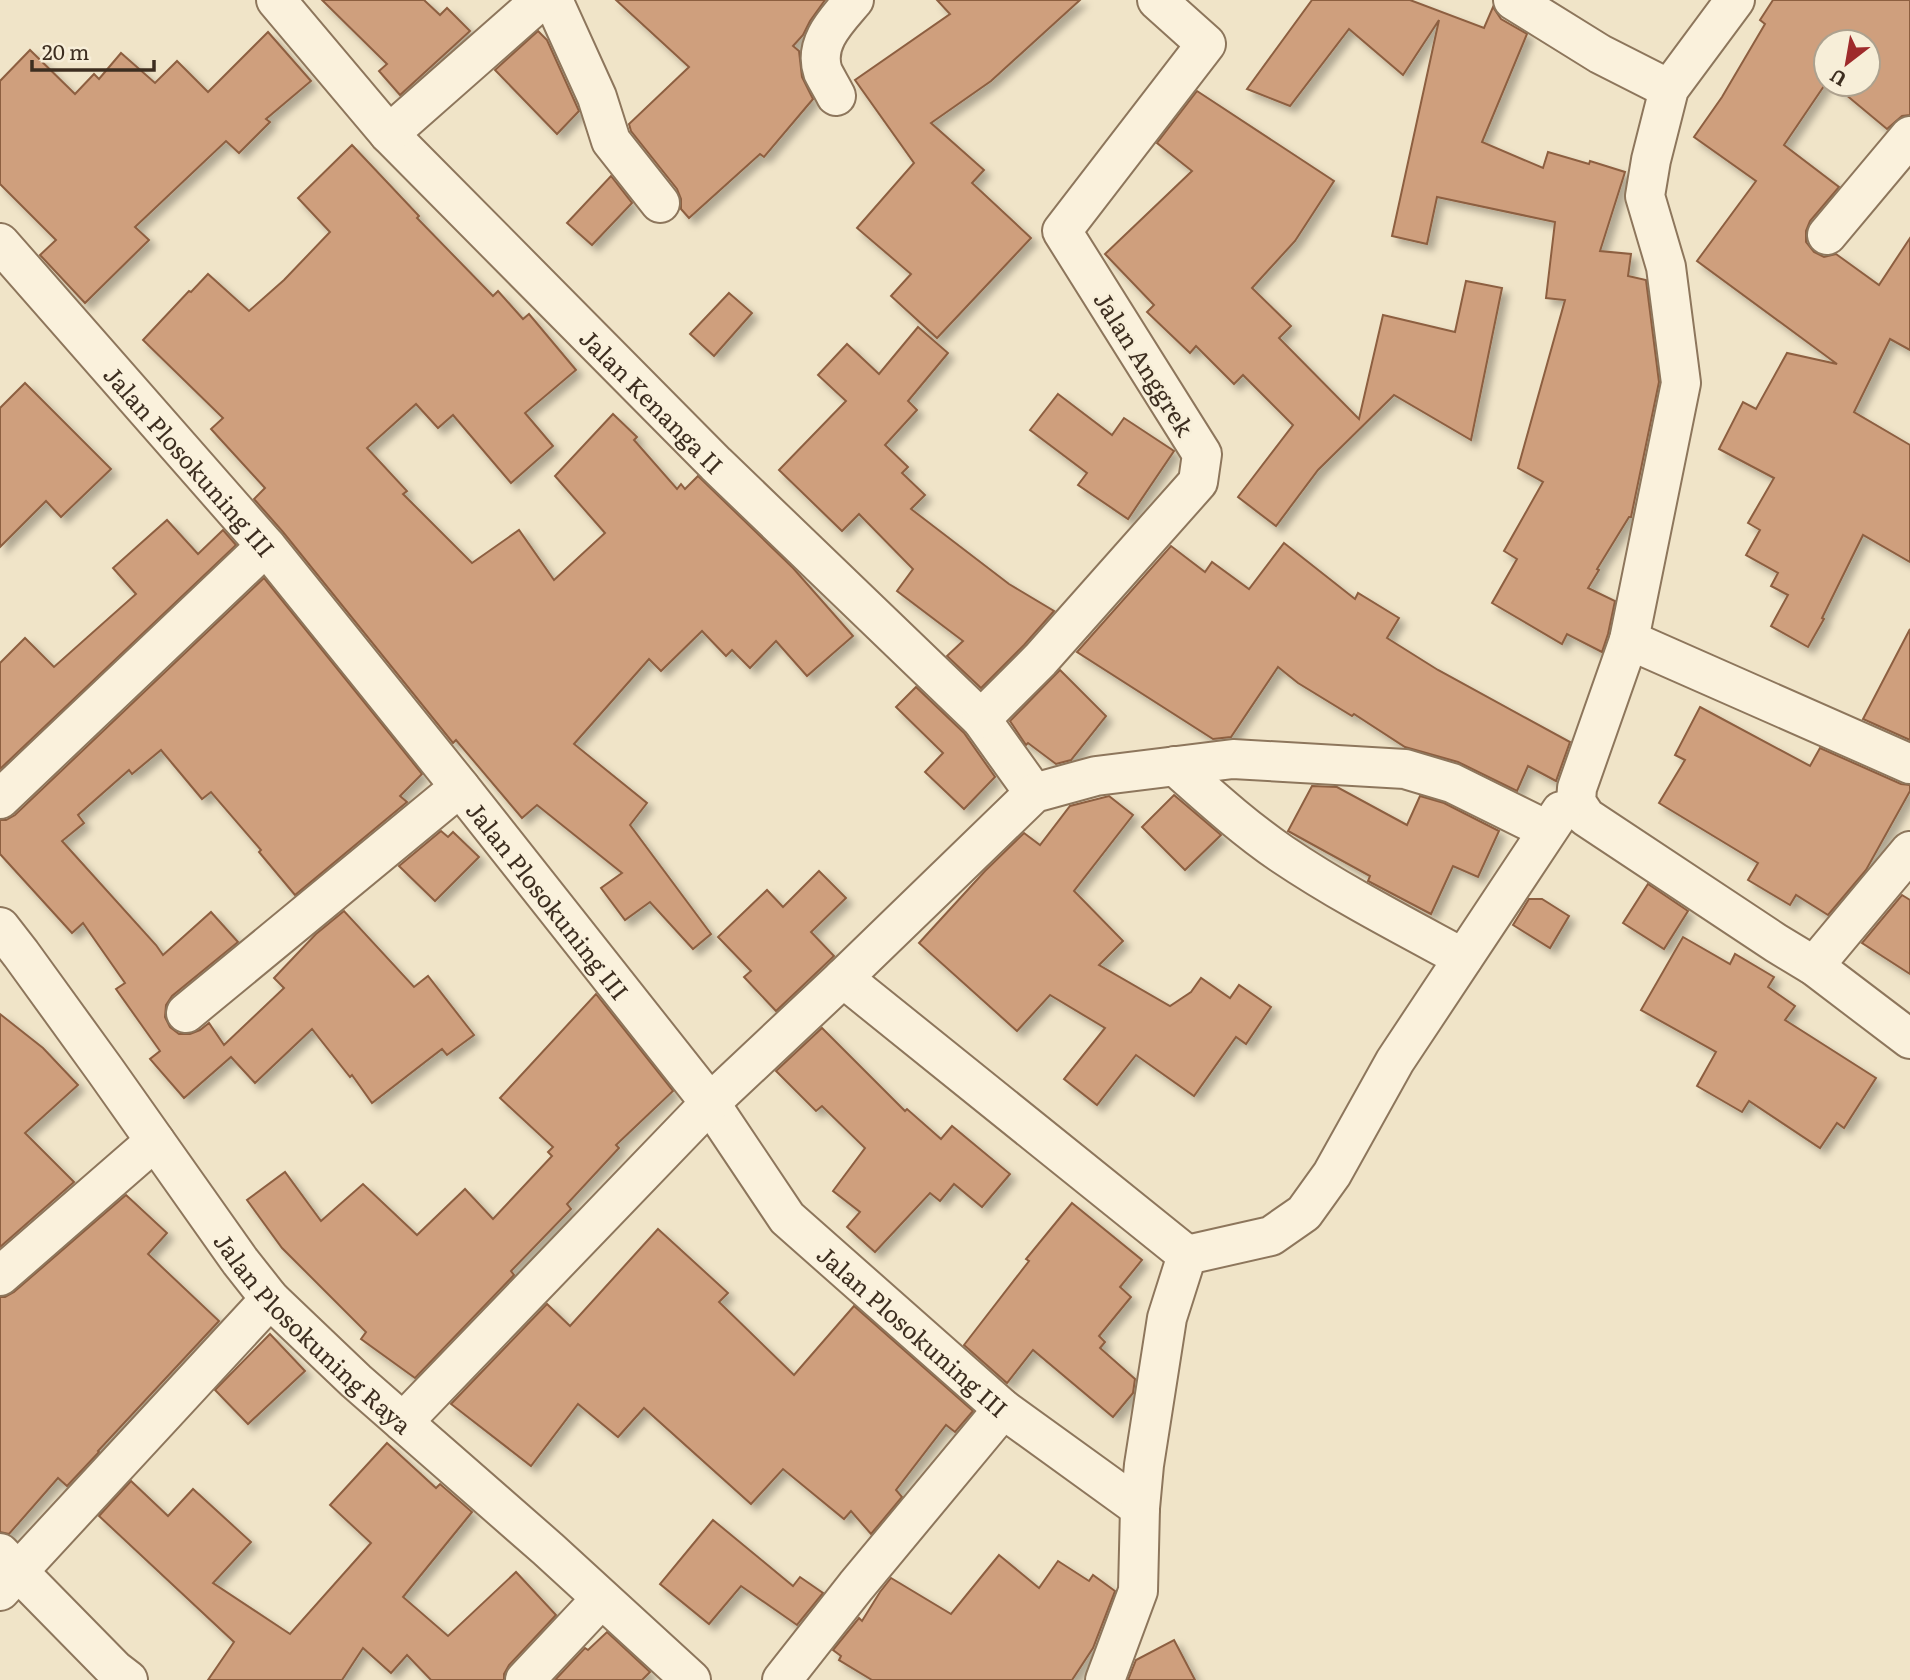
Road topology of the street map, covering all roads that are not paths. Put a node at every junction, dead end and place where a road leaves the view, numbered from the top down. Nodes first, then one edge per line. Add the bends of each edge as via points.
1 (276, 0) edge
2 (541, 0) edge
3 (552, 0) edge
4 (854, 0) edge
5 (1157, 0) edge
6 (1513, 0) edge
7 (1735, 0) edge
8 (1669, 89) junction
9 (836, 96) dead end
10 (389, 134) junction
11 (1910, 136) edge
12 (660, 203) dead end
13 (1827, 234) dead end
14 (0, 243) edge
15 (266, 546) junction
16 (1629, 640) junction
17 (981, 719) junction
18 (1910, 764) edge
19 (1175, 766) junction
20 (460, 787) junction
21 (1577, 789) junction
22 (1034, 793) junction
23 (0, 799) edge
24 (1547, 830) junction
25 (1910, 851) edge
26 (0, 927) edge
27 (1463, 958) junction
28 (1814, 966) junction
29 (843, 978) junction
30 (186, 1013) dead end
31 (1910, 1039) edge
32 (710, 1103) junction
33 (155, 1141) junction
34 (1187, 1255) junction
35 (0, 1276) edge
36 (270, 1299) junction
37 (1003, 1409) junction
38 (403, 1422) junction
39 (1140, 1508) junction
40 (6, 1572) edge
41 (601, 1599) junction
42 (128, 1680) edge
43 (525, 1680) edge
44 (691, 1680) edge
45 (782, 1680) edge
46 (1105, 1680) edge

1 - 10 street, Jalan Kenanga II
2 - 10 street
3 - 12 street via 597,97 611,141
4 - 9 street via 829,29 822,45 821,64
5 - 17 street, Jalan Anggrek via 1206,44 1062,231 1202,454 1198,482 1040,660
6 - 8 street via 1600,54
7 - 8 street
8 - 16 street via 1645,196 1666,267 1681,383
10 - 17 street, Jalan Kenanga II via 716,464
11 - 13 street
14 - 15 street, Jalan Plosokuning III
15 - 20 street, Jalan Plosokuning III
15 - 23 street
16 - 18 street
16 - 21 street
17 - 22 street, Jalan Kenanga II
19 - 22 street via 1096,776
19 - 24 street via 1233,760 1405,769 1452,783
19 - 27 street via 1281,853
20 - 30 street
20 - 32 street, Jalan Plosokuning III
21 - 24 street
21 - 28 street via 1576,802 1586,817
22 - 29 street
24 - 27 street
25 - 28 street
26 - 33 street, Jalan Plosokuning Raya
27 - 34 street via 1304,1213 1271,1237
28 - 31 street
29 - 32 street
29 - 34 street
32 - 37 street, Jalan Plosokuning III via 787,1218
32 - 38 street
33 - 35 street
33 - 36 street, Jalan Plosokuning Raya
34 - 39 street via 1167,1318
36 - 38 street, Jalan Plosokuning Raya
36 - 40 street
37 - 39 street, Jalan Plosokuning III
37 - 45 street
38 - 41 street, Jalan Plosokuning Raya
39 - 46 street via 1138,1591
40 - 42 street
41 - 43 street
41 - 44 street, Jalan Plosokuning Raya

